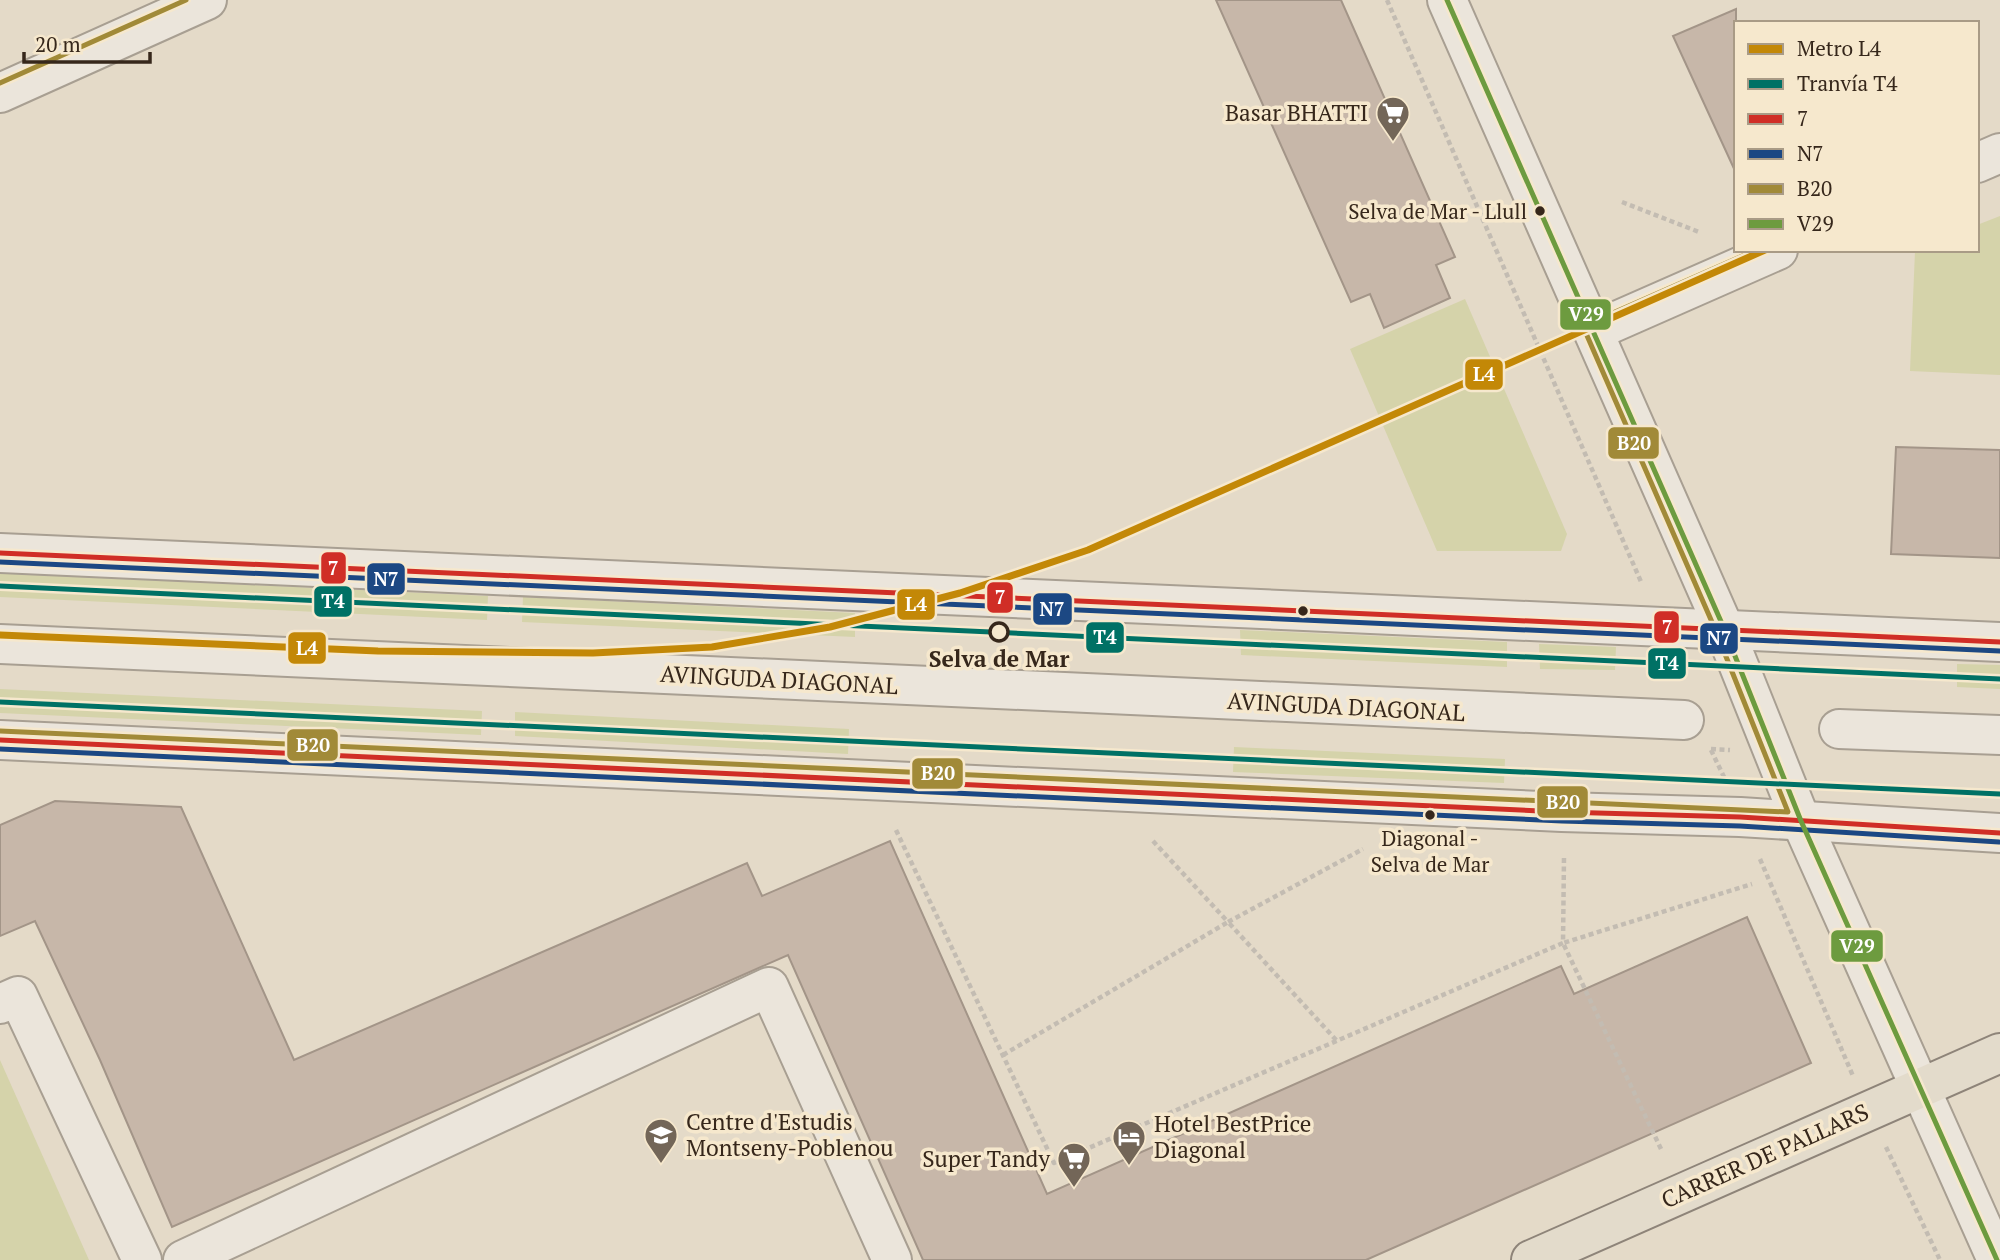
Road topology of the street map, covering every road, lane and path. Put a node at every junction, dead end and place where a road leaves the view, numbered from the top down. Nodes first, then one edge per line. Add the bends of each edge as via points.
1 (207, 0) edge
2 (1387, 0) edge
3 (1447, 0) edge
4 (0, 93) edge
5 (2000, 153) edge
6 (1979, 162) edge
7 (1622, 202) dead end
8 (1699, 232) dead end
9 (1773, 252) edge
10 (1543, 330) dead end
11 (1594, 331) junction
12 (1535, 334) junction
13 (0, 553) edge
14 (1644, 588) dead end
15 (1723, 626) junction
16 (2000, 642) edge
17 (0, 644) edge
18 (1684, 720) dead end
19 (1839, 729) dead end
20 (2000, 735) edge
21 (0, 740) edge
22 (1801, 821) junction
23 (896, 830) dead end
24 (2000, 833) edge
25 (1153, 841) dead end
26 (1363, 849) dead end
27 (1758, 855) dead end
28 (1563, 857) dead end
29 (1752, 884) dead end
30 (1228, 922) junction
31 (1563, 943) junction
32 (9, 1000) edge
33 (1337, 1041) junction
34 (2000, 1053) edge
35 (1003, 1055) junction
36 (1853, 1077) dead end
37 (1919, 1089) junction
38 (1661, 1149) dead end
39 (1898, 1173) dead end
40 (142, 1260) edge
41 (183, 1260) edge
42 (892, 1260) edge
43 (1531, 1260) edge
44 (1940, 1260) edge
45 (1997, 1260) edge

1 - 4 street
2 - 12 path
3 - 11 street
5 - 6 street
7 - 8 path
9 - 11 street
10 - 12 path
11 - 15 street
12 - 14 path
13 - 15 street
15 - 16 street
15 - 22 street
17 - 18 street, AVINGUDA DIAGONAL
19 - 20 street
21 - 22 street
22 - 24 street
22 - 37 street
23 - 35 path
25 - 30 path
26 - 30 path
27 - 36 path
28 - 31 path
29 - 31 path
30 - 33 path
30 - 35 path
31 - 33 path
31 - 38 path
32 - 40 street
33 - 35 path via 1054,1163
34 - 37 main road, CARRER DE PALLARS
37 - 43 main road, CARRER DE PALLARS
37 - 45 street
39 - 44 path
41 - 42 street via 769,987

